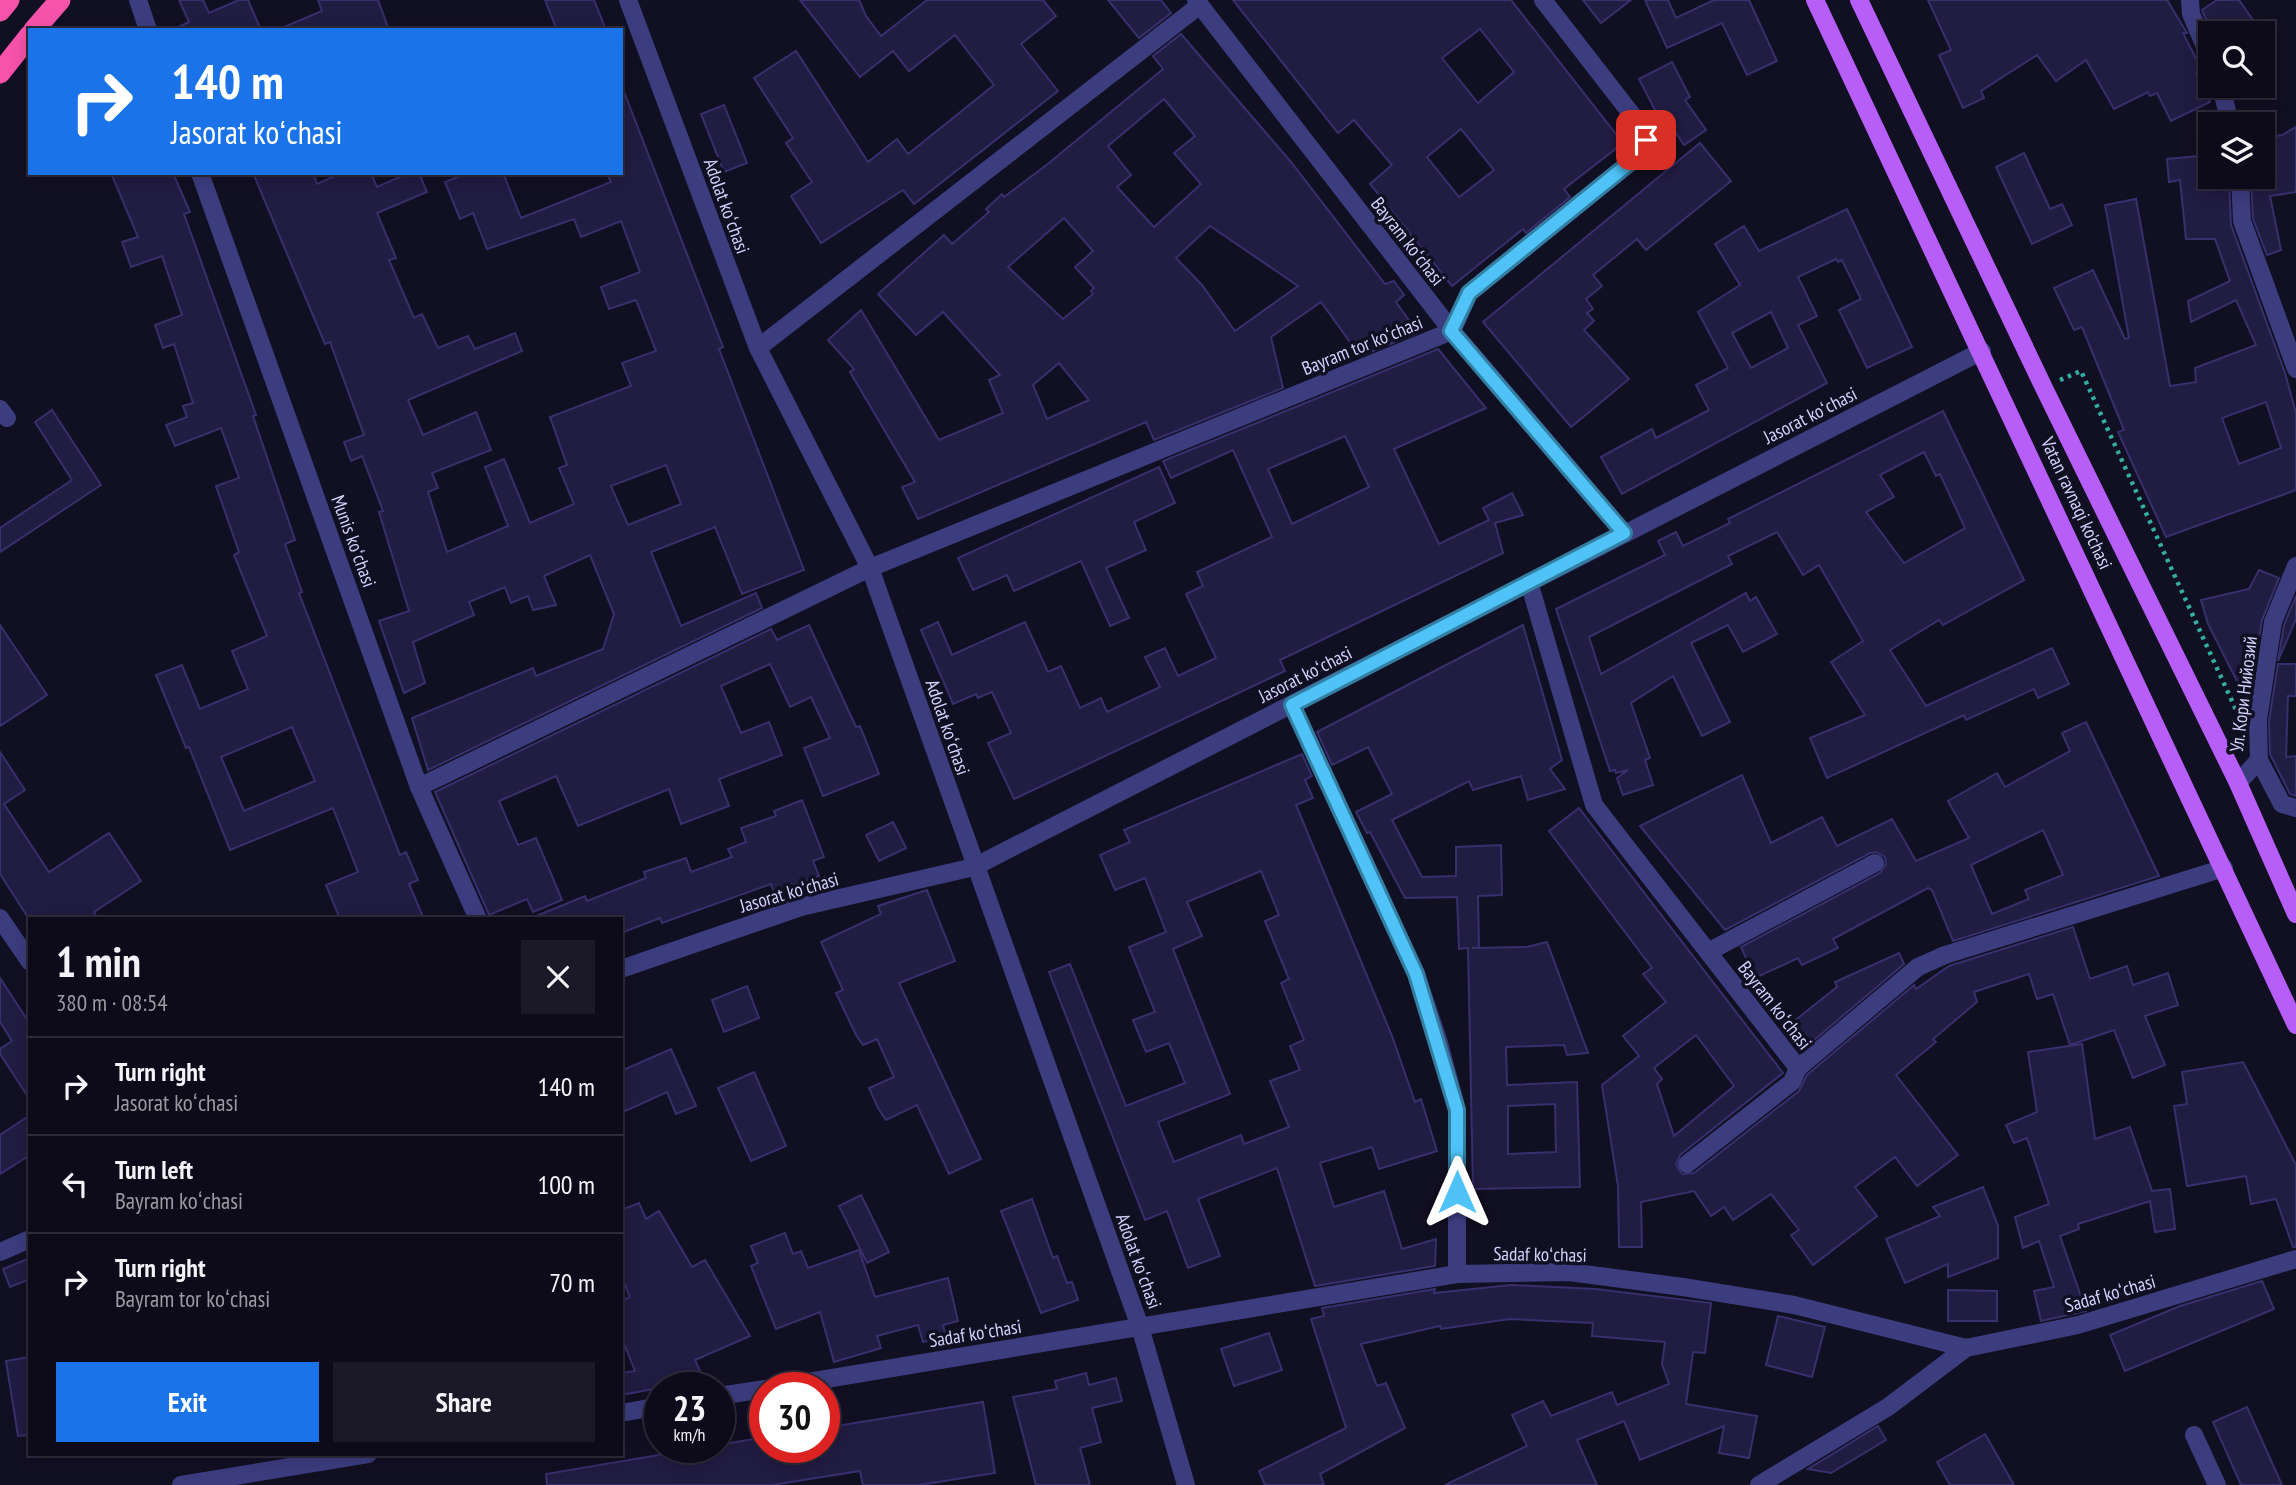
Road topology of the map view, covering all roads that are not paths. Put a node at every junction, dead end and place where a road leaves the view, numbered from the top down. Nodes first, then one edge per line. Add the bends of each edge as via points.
1 (9, 0) edge
2 (60, 0) edge
3 (138, 0) edge
4 (628, 0) edge
5 (1543, 0) edge
6 (1815, 0) edge
7 (1860, 0) edge
8 (2190, 0) edge
9 (1198, 3) edge
10 (0, 11) edge
11 (36, 28) edge
12 (147, 28) edge
13 (2198, 32) edge
14 (28, 38) edge
15 (0, 73) edge
16 (201, 175) edge
17 (2241, 189) edge
18 (1451, 331) junction
19 (758, 348) junction
20 (1982, 351) junction
21 (2296, 369) edge
22 (1624, 533) junction
23 (2296, 566) edge
24 (870, 568) junction
25 (1529, 582) junction
26 (1292, 705) junction
27 (2259, 760) junction
28 (2238, 783) junction
29 (419, 787) junction
30 (2296, 808) edge
31 (1875, 863) dead end
32 (974, 867) junction
33 (2224, 868) junction
34 (2296, 914) edge
35 (477, 917) edge
36 (0, 918) edge
37 (1708, 952) junction
38 (28, 959) edge
39 (623, 967) edge
40 (2296, 1025) edge
41 (1798, 1068) junction
42 (1687, 1164) dead end
43 (28, 1240) edge
44 (0, 1252) edge
45 (2296, 1259) edge
46 (1457, 1274) junction
47 (1140, 1327) junction
48 (1966, 1348) junction
49 (840, 1377) edge
50 (644, 1409) edge
51 (623, 1413) edge
52 (2194, 1435) dead end
53 (356, 1456) edge
54 (181, 1485) edge
55 (1186, 1485) edge
56 (1759, 1485) edge
57 (2217, 1485) edge

1 - 10 highway
2 - 11 highway
3 - 12 street
4 - 19 street, Adolat koʻchasi
5 - 18 street, Bayram tor koʻchasi via 1643,129 1643,152 1469,293
6 - 20 main road, Vatan ravnaqi ko'chasi
7 - 28 main road, Vatan ravnaqi ko'chasi
8 - 13 street
9 - 18 street, Bayram koʻchasi
9 - 19 street
14 - 15 highway
16 - 29 street, Munis koʻchasi
17 - 21 street via 2242,221
18 - 22 street, Bayram koʻchasi
18 - 24 street, Bayram tor koʻchasi
19 - 24 street, Adolat koʻchasi
20 - 22 street, Jasorat koʻchasi
20 - 33 main road, Vatan ravnaqi ko'chasi
22 - 25 street, Jasorat koʻchasi
23 - 27 street, Ул. Кори Нийозий via 2271,634 2258,720
24 - 29 street, Bayram tor koʻchasi
24 - 32 street, Adolat koʻchasi
25 - 26 street, Jasorat koʻchasi
25 - 37 street, Bayram koʻchasi via 1594,805
26 - 32 street, Jasorat koʻchasi
26 - 46 street via 1416,974 1439,1044 1457,1110
27 - 28 street, Ул. Кори Нийозий
27 - 30 street via 2282,804
28 - 34 main road, Vatan ravnaqi ko'chasi
29 - 35 street, Munis koʻchasi
31 - 37 street
32 - 39 street, Jasorat koʻchasi via 801,907
32 - 47 street, Adolat koʻchasi
33 - 40 main road, Vatan ravnaqi ko'chasi
33 - 41 street, Bayram koʻchasi via 1918,967
36 - 38 street
37 - 41 street, Bayram koʻchasi
41 - 42 street via 1792,1082
43 - 44 street
45 - 48 street, Sadaf koʻchasi via 2078,1325
46 - 47 street, Sadaf koʻchasi
46 - 48 street, Sadaf koʻchasi via 1569,1272 1683,1287 1794,1305
47 - 49 street, Sadaf koʻchasi
47 - 55 street, Adolat koʻchasi
48 - 56 street via 1888,1407
50 - 51 street
52 - 57 street
53 - 54 street

